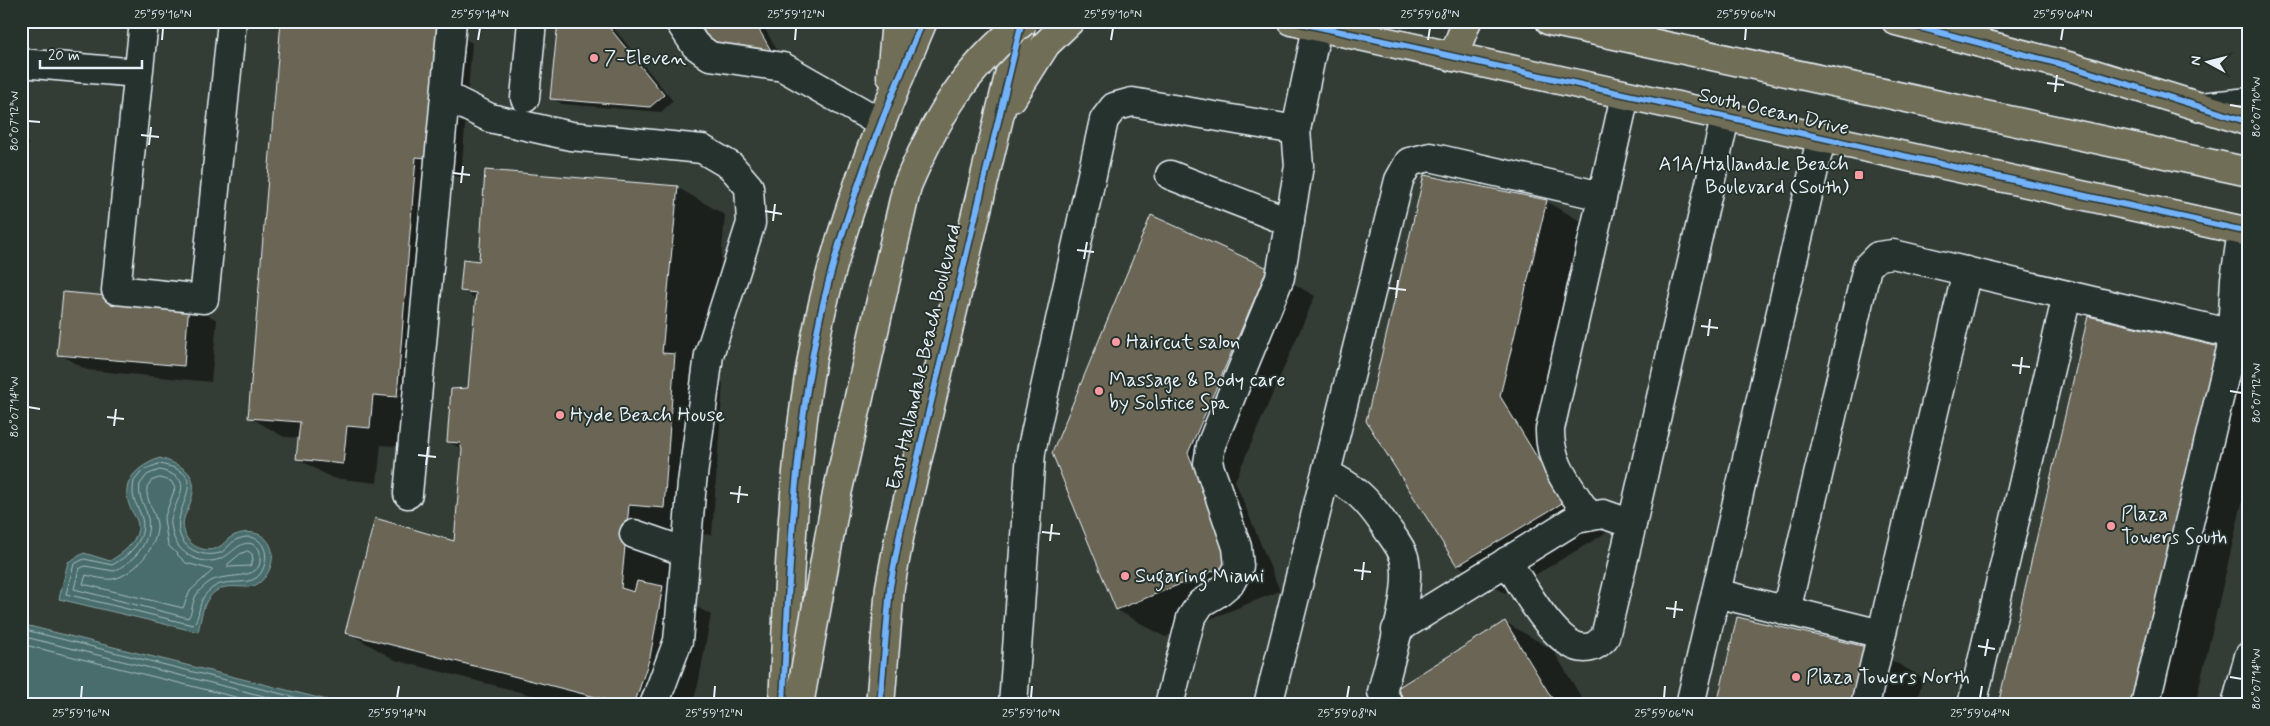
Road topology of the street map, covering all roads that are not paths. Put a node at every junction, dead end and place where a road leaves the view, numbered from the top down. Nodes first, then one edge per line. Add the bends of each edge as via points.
1 (144, 21) edge
2 (232, 21) edge
3 (452, 21) edge
4 (532, 21) edge
5 (679, 21) edge
6 (896, 21) edge
7 (923, 21) edge
8 (1023, 21) edge
9 (1070, 21) edge
10 (1467, 21) edge
11 (1550, 21) edge
12 (1896, 21) edge
13 (1304, 24) edge
14 (1453, 57) junction
15 (21, 63) edge
16 (138, 73) junction
17 (446, 96) junction
18 (1626, 96) junction
19 (525, 98) dead end
20 (2249, 102) edge
21 (2201, 106) junction
22 (885, 111) junction
23 (1725, 118) junction
24 (2249, 122) edge
25 (996, 125) junction
26 (1296, 130) junction
27 (1821, 139) junction
28 (2249, 172) edge
29 (1170, 175) dead end
30 (1602, 196) junction
31 (1290, 222) junction
32 (2245, 231) edge
33 (1967, 272) junction
34 (2067, 295) junction
35 (2233, 334) junction
36 (1327, 474) junction
37 (408, 494) dead end
38 (1588, 515) junction
39 (1632, 524) junction
40 (634, 534) dead end
41 (686, 552) junction
42 (1507, 561) junction
43 (1716, 594) junction
44 (1786, 611) junction
45 (1396, 630) junction
46 (1881, 634) junction
47 (2249, 656) edge
48 (654, 705) edge
49 (783, 705) edge
50 (799, 705) edge
51 (880, 705) edge
52 (1012, 705) edge
53 (1169, 705) edge
54 (1268, 705) edge
55 (1389, 705) edge
56 (1690, 705) edge
57 (1865, 705) edge
58 (1972, 705) edge
59 (2145, 705) edge
60 (2236, 705) edge

1 - 16 lane
2 - 16 lane via 204,299 116,290
3 - 17 lane
4 - 19 lane
5 - 22 lane via 695,45 710,56 783,67
6 - 22 main road
7 - 22 main road
8 - 25 main road, East Hallandale Beach Boulevard
8 - 50 main road, bridge via 996,44 952,96 927,139 907,186 837,494
9 - 25 main road via 1046,44
10 - 14 main road
11 - 28 main road
12 - 21 main road via 2072,67
13 - 14 main road, South Ocean Drive
13 - 26 lane
14 - 18 main road, South Ocean Drive
15 - 16 lane
17 - 37 lane
17 - 41 lane via 490,118 571,136 702,149 731,166 749,187 751,223 709,355
18 - 23 main road, South Ocean Drive
18 - 30 lane
20 - 21 lane
21 - 24 main road
22 - 49 main road via 848,215 820,317 805,406 790,566
23 - 27 main road, South Ocean Drive
23 - 39 lane
25 - 51 main road, East Hallandale Beach Boulevard via 900,528 890,587
26 - 31 lane via 1299,166
26 - 52 lane via 1132,102 1114,106 1104,120 1031,452
27 - 32 main road, South Ocean Drive
27 - 43 lane
29 - 31 lane
30 - 36 lane via 1430,157 1409,162 1399,180
30 - 38 lane via 1550,429 1553,460
31 - 53 lane via 1280,277 1211,445 1208,462 1237,547 1239,566 1231,582 1201,603 1191,618
32 - 35 lane via 2236,279
33 - 34 lane
33 - 44 lane via 1893,254 1878,256 1867,268
33 - 46 lane
34 - 35 lane
34 - 58 lane
35 - 59 lane
36 - 45 lane via 1353,488 1374,509 1404,555 1407,573
36 - 54 lane
38 - 39 lane via 1603,514
38 - 42 lane
39 - 42 lane via 1605,638 1595,646 1574,646 1550,625
40 - 41 lane
41 - 48 lane via 678,640
42 - 45 lane
43 - 44 lane
43 - 56 lane
44 - 46 lane
45 - 55 lane via 1382,692
46 - 57 lane
47 - 60 lane

